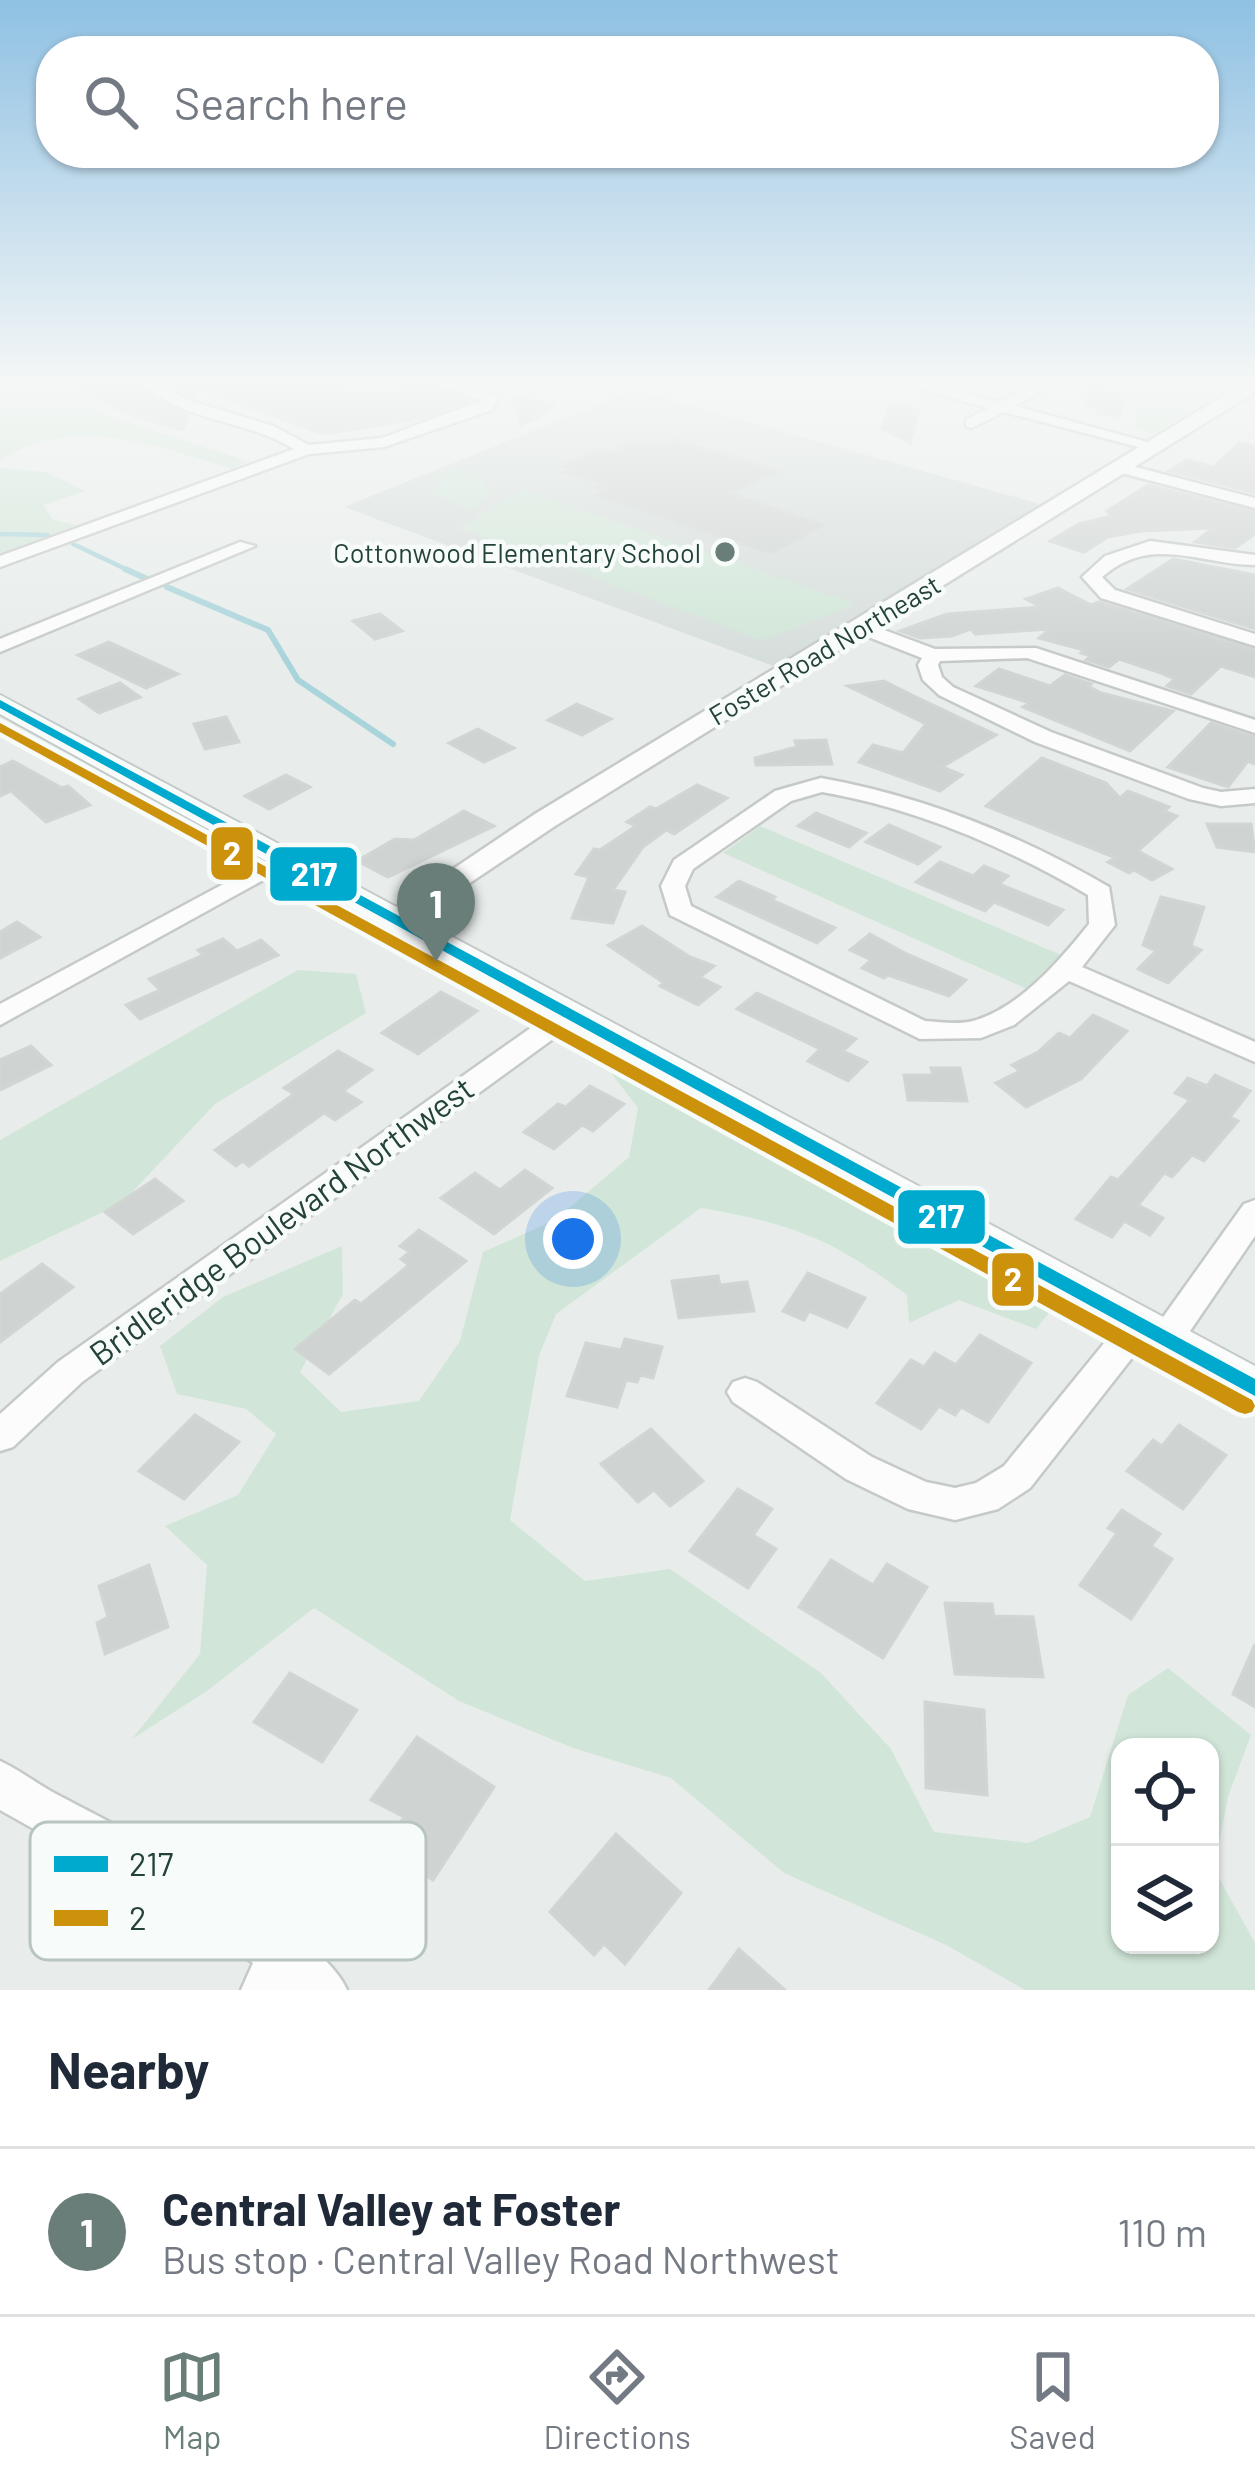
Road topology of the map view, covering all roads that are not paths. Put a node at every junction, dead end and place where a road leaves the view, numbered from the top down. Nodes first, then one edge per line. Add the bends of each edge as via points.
1 (238, 475) edge
2 (1109, 475) edge
3 (1146, 475) edge
4 (1255, 503) edge
5 (246, 546) dead end
6 (1255, 560) edge
7 (0, 562) edge
8 (860, 627) junction
9 (1255, 640) edge
10 (0, 646) edge
11 (933, 655) junction
12 (0, 704) edge
13 (1255, 727) edge
14 (1255, 796) edge
15 (285, 858) junction
16 (396, 918) junction
17 (1066, 970) junction
18 (569, 1014) junction
19 (0, 1016) edge
20 (1255, 1053) edge
21 (1255, 1212) edge
22 (1166, 1340) junction
23 (1255, 1388) edge
24 (745, 1392) dead end
25 (0, 1436) edge
26 (0, 1783) edge
27 (63, 1822) edge
28 (274, 1972) edge
29 (323, 1990) edge

1 - 7 street
2 - 8 street, Foster Road Northeast
3 - 4 street
5 - 10 street
6 - 9 street via 1138,545 1091,578 1108,594
8 - 11 street
8 - 16 street, Foster Road Northeast
11 - 13 street via 1029,652
11 - 14 street via 933,680 946,691 1043,737 1197,794
12 - 15 main road
15 - 16 main road
15 - 19 street
16 - 18 main road
17 - 17 street via 987,1026 920,1030 679,910 674,886 682,865 783,796 821,785 866,790 1066,870 1100,892 1102,925
17 - 20 street
18 - 22 main road
18 - 25 street, Bridleridge Boulevard Northwest via 70,1372
21 - 22 street
22 - 23 main road
22 - 24 street via 1126,1341 1017,1477 955,1504 859,1468
26 - 27 street
28 - 29 street

